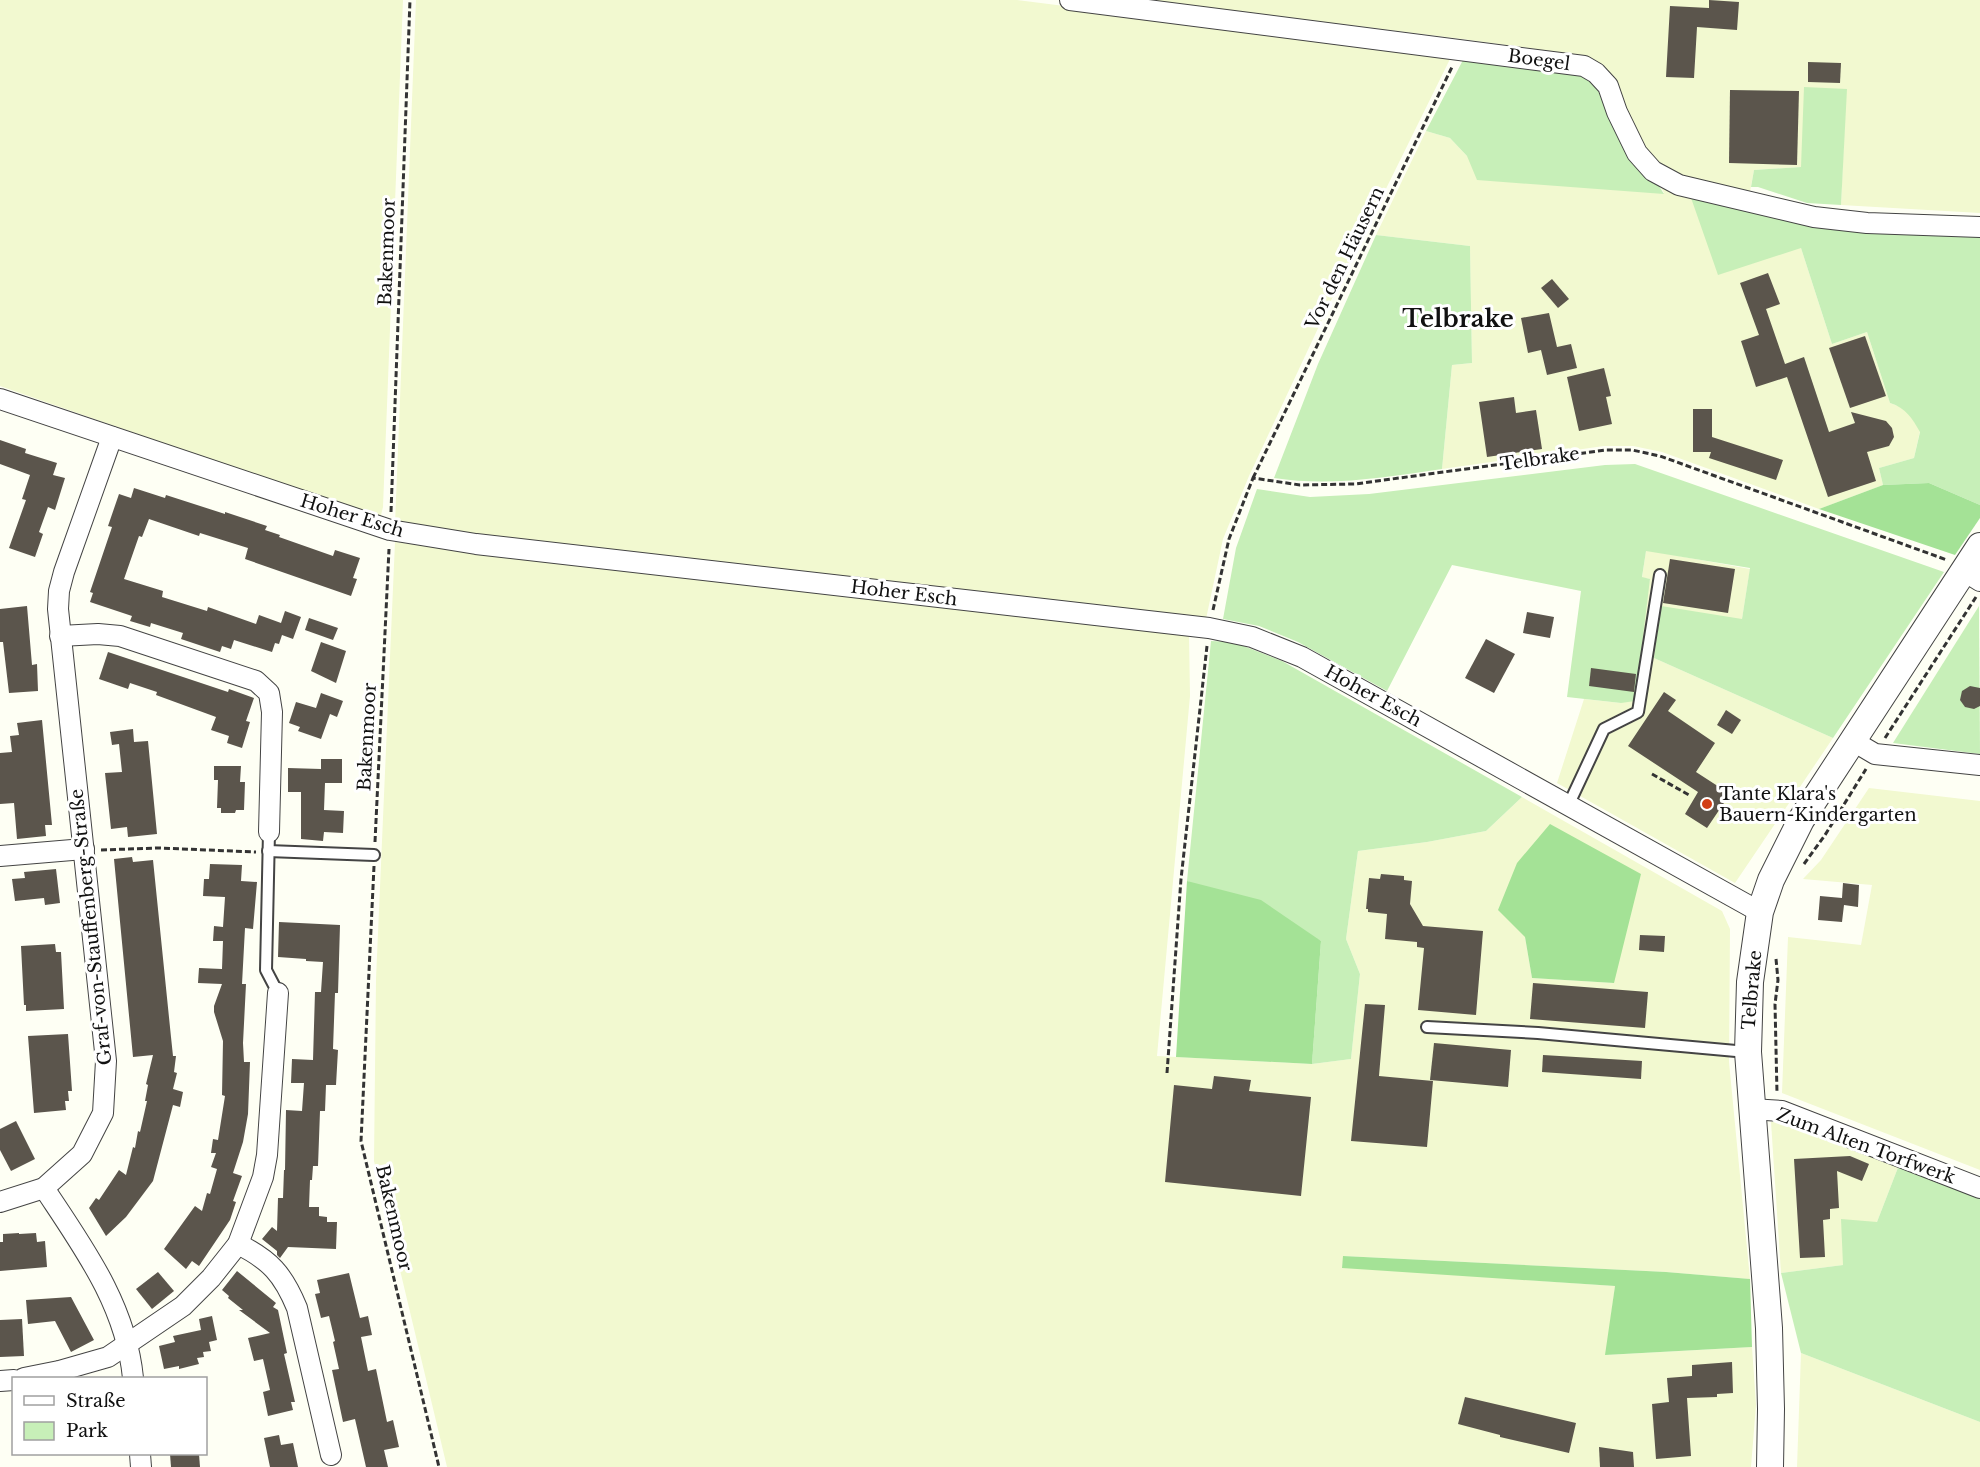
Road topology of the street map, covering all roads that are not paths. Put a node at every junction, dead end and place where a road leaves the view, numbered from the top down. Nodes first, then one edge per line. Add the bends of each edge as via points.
1 (1071, 0) edge
2 (1980, 227) edge
3 (0, 399) edge
4 (112, 437) junction
5 (1980, 546) edge
6 (1660, 575) dead end
7 (1973, 584) edge
8 (60, 636) junction
9 (1853, 741) junction
10 (1980, 765) edge
11 (1568, 806) junction
12 (268, 842) junction
13 (84, 849) junction
14 (374, 855) road end
15 (0, 856) edge
16 (1760, 912) junction
17 (278, 993) joint
18 (1427, 1027) dead end
19 (1748, 1052) junction
20 (1751, 1109) junction
21 (44, 1188) junction
22 (1980, 1188) edge
23 (0, 1202) edge
24 (238, 1244) junction
25 (126, 1344) junction
26 (29, 1377) edge
27 (133, 1377) edge
28 (331, 1455) dead end
29 (1770, 1467) edge

1 - 2 street, Boegel via 1584,66 1608,86 1637,153 1653,171 1679,186 1814,217
3 - 4 street, Hoher Esch
4 - 8 street, Graf-von-Stauffenberg-Straße via 59,591
4 - 11 street, Hoher Esch via 390,531 1209,628 1252,637 1302,657
5 - 7 street, Telbrake
6 - 11 lane via 1638,712 1604,729
7 - 9 street, Telbrake
8 - 12 street via 120,636 256,681 270,693
8 - 13 street, Graf-von-Stauffenberg-Straße
9 - 10 street via 1875,753
9 - 16 street, Telbrake via 1801,820
11 - 16 street, Hoher Esch
12 - 14 lane
12 - 17 lane via 266,970
13 - 15 street
13 - 21 street, Graf-von-Stauffenberg-Straße via 106,1061 103,1113 82,1154
16 - 19 street, Telbrake via 1750,982
17 - 24 street via 267,1155
18 - 19 lane
19 - 20 street, Telbrake
20 - 22 street, Zum Alten Torfwerk via 1782,1111
20 - 29 street, Telbrake via 1769,1328
21 - 23 street, Graf-von-Stauffenberg-Straße
21 - 25 street via 94,1265 123,1324
24 - 25 street via 183,1306
24 - 28 street via 258,1254 279,1272 289,1288
25 - 26 street via 108,1357
25 - 27 street

